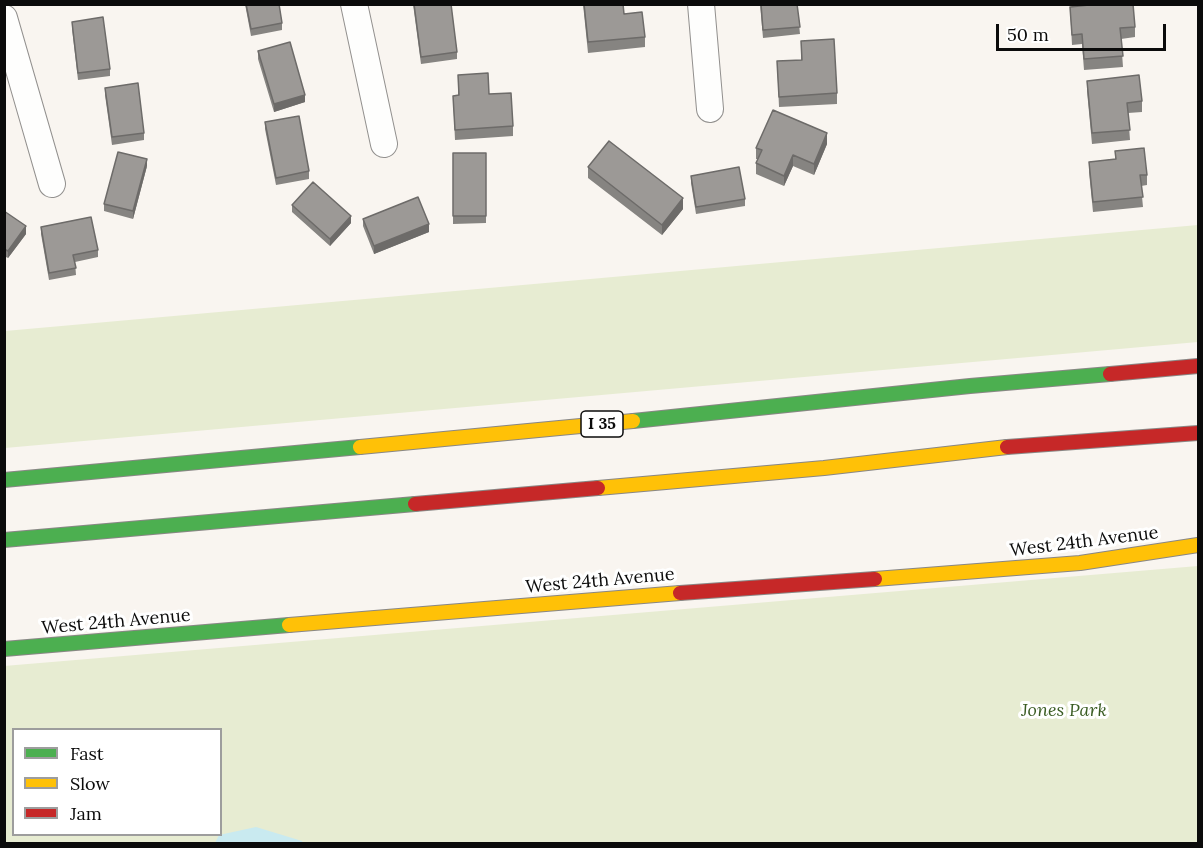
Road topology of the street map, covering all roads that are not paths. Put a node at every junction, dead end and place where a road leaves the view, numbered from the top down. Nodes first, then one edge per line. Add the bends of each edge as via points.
1 (354, 4) edge
2 (701, 4) edge
3 (4, 18) edge
4 (710, 109) dead end
5 (384, 144) dead end
6 (52, 184) dead end
7 (1198, 366) edge
8 (1198, 433) edge
9 (4, 480) edge
10 (4, 540) edge
11 (1198, 545) edge
12 (4, 649) edge

1 - 5 street
2 - 4 street
3 - 6 street
7 - 9 main road, I 35
8 - 10 main road via 1005,447 824,468
11 - 12 main road, West 24th Avenue via 1080,563

